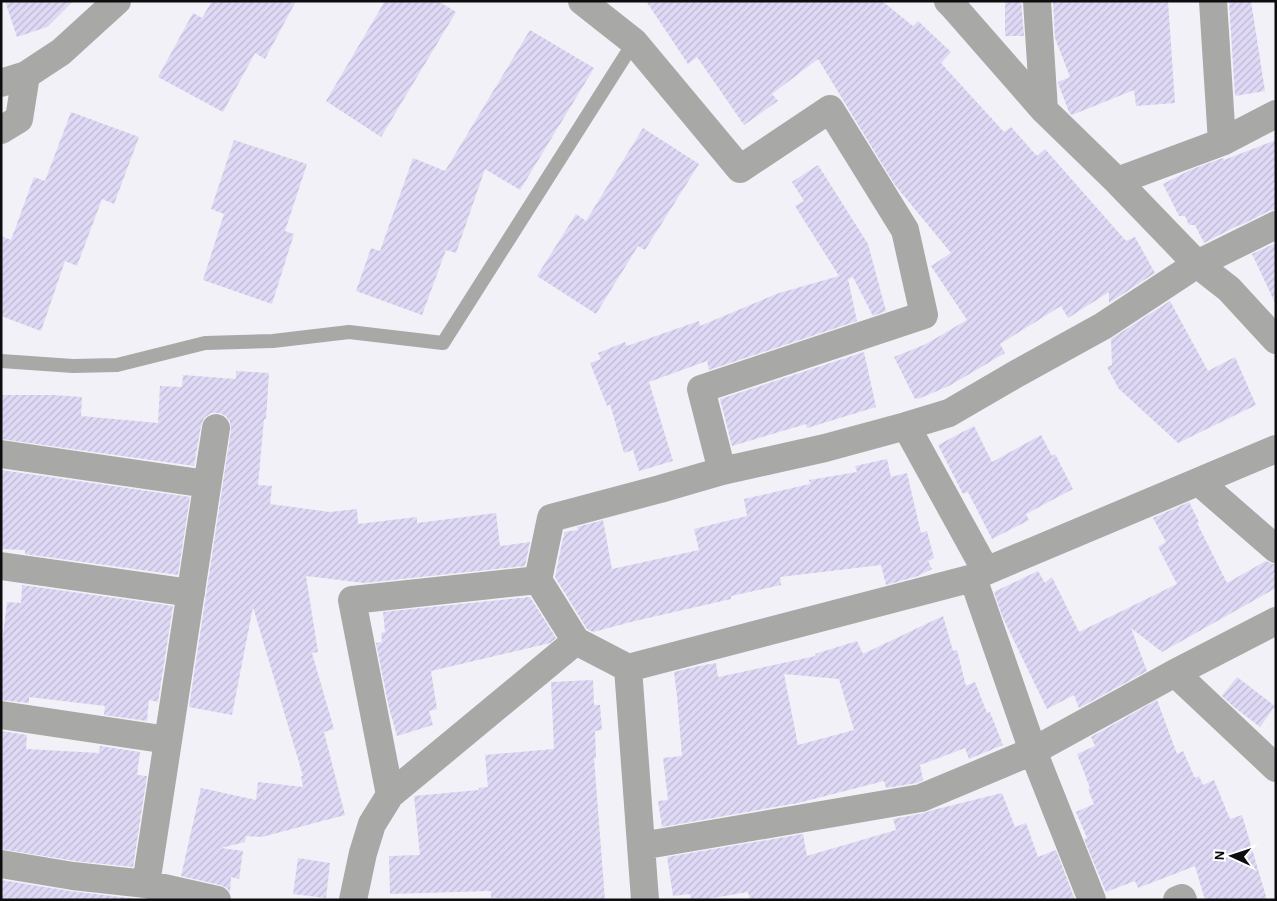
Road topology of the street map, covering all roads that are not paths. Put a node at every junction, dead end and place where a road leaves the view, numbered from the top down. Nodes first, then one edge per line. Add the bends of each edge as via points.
1 (117, 1) edge
2 (582, 1) edge
3 (948, 1) edge
4 (1038, 1) edge
5 (1213, 1) edge
6 (634, 42) junction
7 (14, 79) edge
8 (1044, 110) junction
9 (1276, 114) edge
10 (1, 130) edge
11 (1222, 142) junction
12 (1117, 181) junction
13 (1276, 225) edge
14 (1197, 264) junction
15 (1276, 340) edge
16 (1, 361) edge
17 (906, 426) junction
18 (216, 428) dead end
19 (1276, 449) edge
20 (1, 454) edge
21 (722, 471) junction
22 (1199, 482) junction
23 (207, 484) junction
24 (1276, 549) edge
25 (1, 566) edge
26 (979, 575) junction
27 (538, 580) junction
28 (191, 593) junction
29 (1276, 621) edge
30 (576, 641) junction
31 (628, 668) junction
32 (1176, 673) junction
33 (1, 715) edge
34 (168, 740) junction
35 (1033, 751) junction
36 (1276, 768) edge
37 (390, 795) junction
38 (641, 846) junction
39 (1, 864) edge
40 (146, 884) junction
41 (217, 900) edge
42 (353, 900) edge
43 (645, 900) edge
44 (1092, 900) edge
45 (1177, 900) edge
46 (1183, 900) edge

1 - 7 street via 61,52
2 - 6 street
3 - 8 street
4 - 8 street
5 - 11 street
6 - 16 lane via 442,343 349,332 273,341 206,343 117,365 73,366
6 - 21 street via 740,169 830,109 905,230 924,315 700,388
7 - 10 street via 19,119
8 - 12 street
9 - 11 street
11 - 12 street
12 - 14 street
13 - 14 street
14 - 15 street via 1229,289
14 - 17 street via 1103,326 949,413
17 - 21 street
17 - 26 street
18 - 23 street
19 - 22 street
20 - 23 street
21 - 27 street via 551,518
22 - 24 street
22 - 26 street
23 - 28 street
25 - 28 street
26 - 31 street
26 - 35 street
27 - 30 street
27 - 37 street via 352,600
28 - 34 street
29 - 32 street
30 - 31 street
30 - 37 street
31 - 38 street
32 - 35 street
32 - 36 street
33 - 34 street
34 - 40 street
35 - 38 street via 921,798
35 - 44 street
37 - 42 street via 372,824
38 - 43 street
39 - 40 street
40 - 41 street
45 - 46 street

